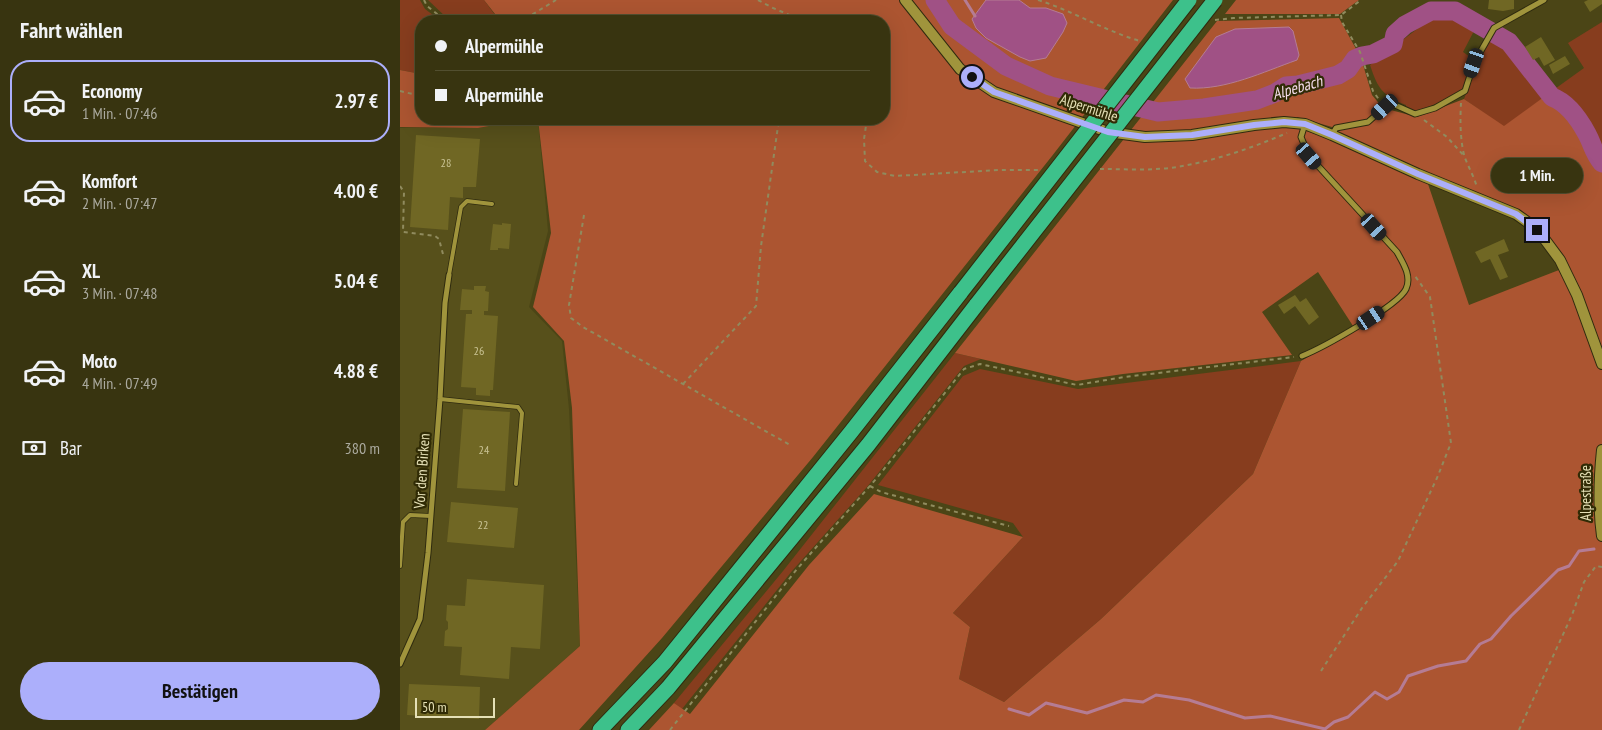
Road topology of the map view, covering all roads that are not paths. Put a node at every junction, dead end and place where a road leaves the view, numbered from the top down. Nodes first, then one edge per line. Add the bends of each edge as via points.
1 (905, 0) edge
2 (1189, 0) edge
3 (1215, 0) edge
4 (1544, 0) edge
5 (1305, 124) junction
6 (1332, 135) junction
7 (492, 204) dead end
8 (449, 274) joint
9 (1302, 356) road end
10 (1602, 363) edge
11 (440, 399) junction
12 (1602, 450) edge
13 (516, 484) dead end
14 (431, 516) junction
15 (400, 517) edge
16 (403, 522) junction
17 (1602, 536) edge
18 (400, 566) edge
19 (400, 664) edge
20 (600, 730) edge
21 (628, 730) edge

1 - 5 main road, Alpermühle via 960,70 994,92 1108,132 1145,137 1192,135 1284,122
2 - 20 highway, bridge via 851,432 665,662
3 - 21 highway, bridge via 856,460 668,688
4 - 6 street via 1494,28 1474,63 1465,91 1435,108 1415,114 1395,105 1385,107 1368,122 1336,128
5 - 6 main road, Alpermühle
5 - 9 street via 1300,137 1309,156 1397,252 1407,271 1406,288 1399,298 1318,350
6 - 10 main road, Alpermühle via 1516,214 1537,230 1560,260 1577,295
7 - 8 lane via 467,201 461,207
8 - 11 street, Vor den Birken
11 - 13 lane via 518,407 522,413
11 - 14 street, Vor den Birken
12 - 17 main road, Alpestraße via 1599,508
14 - 16 lane via 410,515
14 - 19 street, Vor den Birken via 420,619
15 - 16 lane
16 - 18 lane

